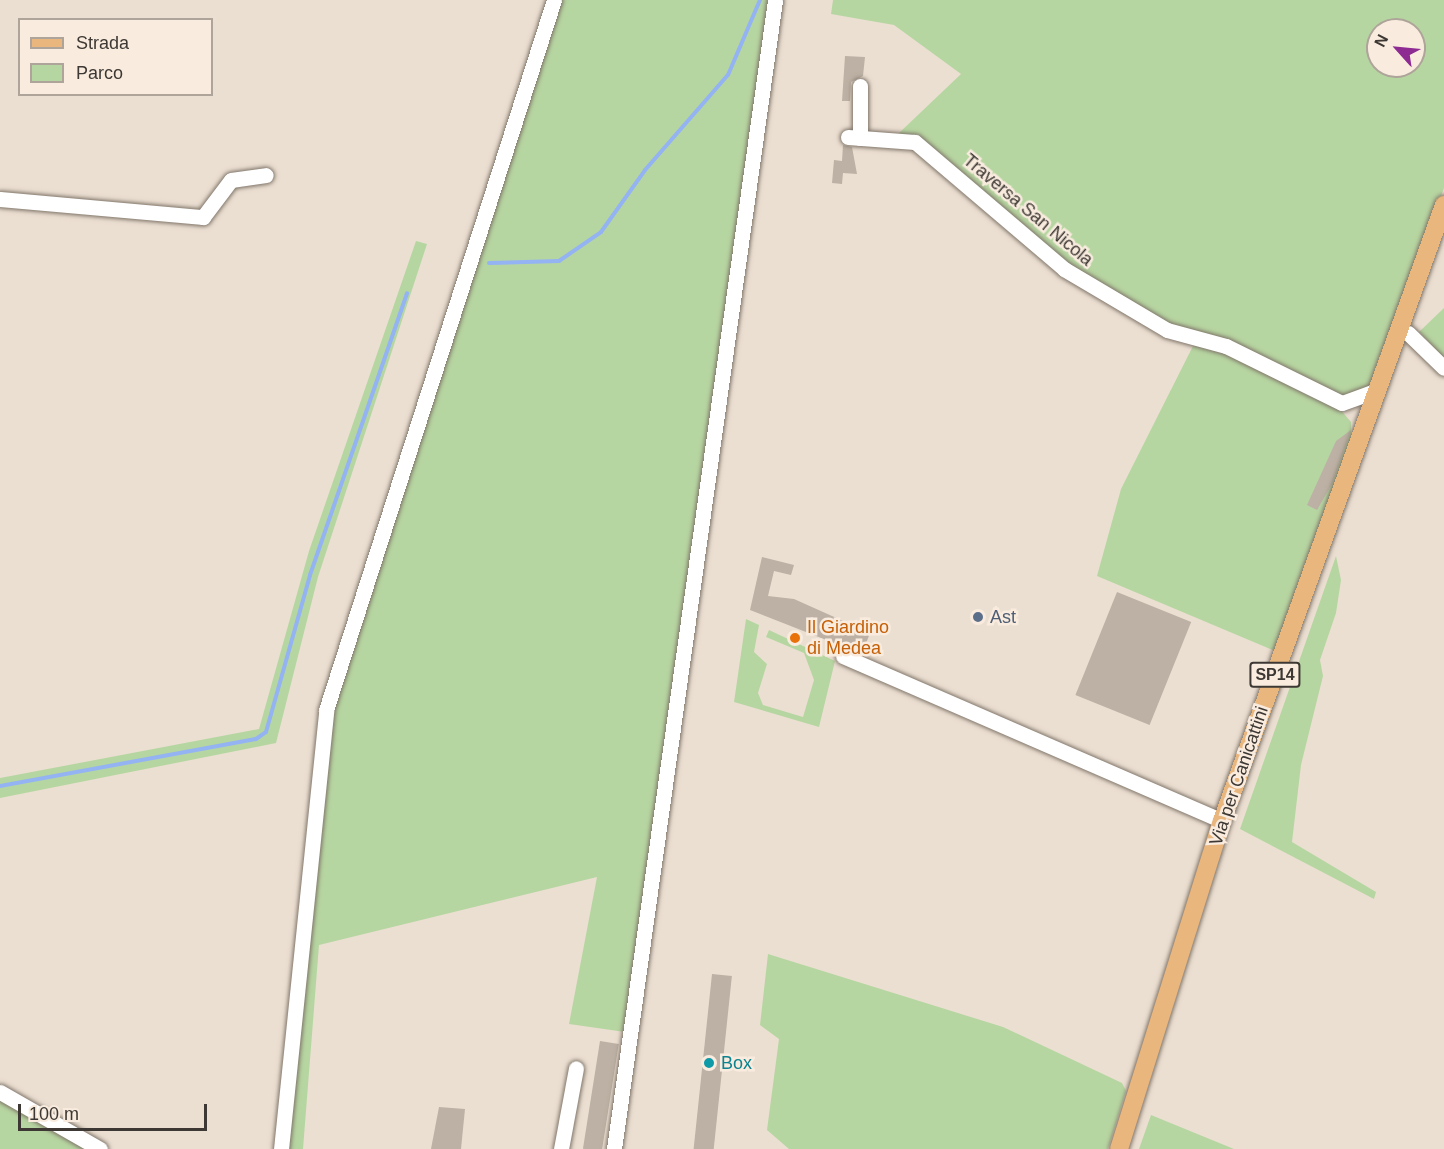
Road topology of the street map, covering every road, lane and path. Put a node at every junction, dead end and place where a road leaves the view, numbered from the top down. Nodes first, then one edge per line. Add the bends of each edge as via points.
1 (554, 0) edge
2 (775, 0) edge
3 (860, 86) dead end
4 (266, 175) dead end
5 (0, 199) edge
6 (1444, 205) edge
7 (1444, 235) edge
8 (1408, 333) junction
9 (1444, 368) edge
10 (1377, 390) junction
11 (843, 656) dead end
12 (1222, 820) junction
13 (576, 1068) dead end
14 (0, 1092) edge
15 (100, 1149) edge
16 (281, 1149) edge
17 (561, 1149) edge
18 (614, 1149) edge
19 (1119, 1149) edge
20 (1130, 1149) edge

1 - 16 street via 326,710
2 - 18 street
3 - 10 street, Traversa San Nicola via 854,137 915,142 1064,269 1149,321 1226,346 1342,403
4 - 5 street via 250,173 231,180 203,217
6 - 10 main road, Via per Canicattini / SP14
7 - 8 main road, Via per Canicattini / SP14
8 - 9 street
8 - 20 main road, Via per Canicattini / SP14 via 1232,824
10 - 12 main road, Via per Canicattini / SP14
11 - 12 street
12 - 19 main road, Via per Canicattini / SP14
13 - 17 street
14 - 15 street

